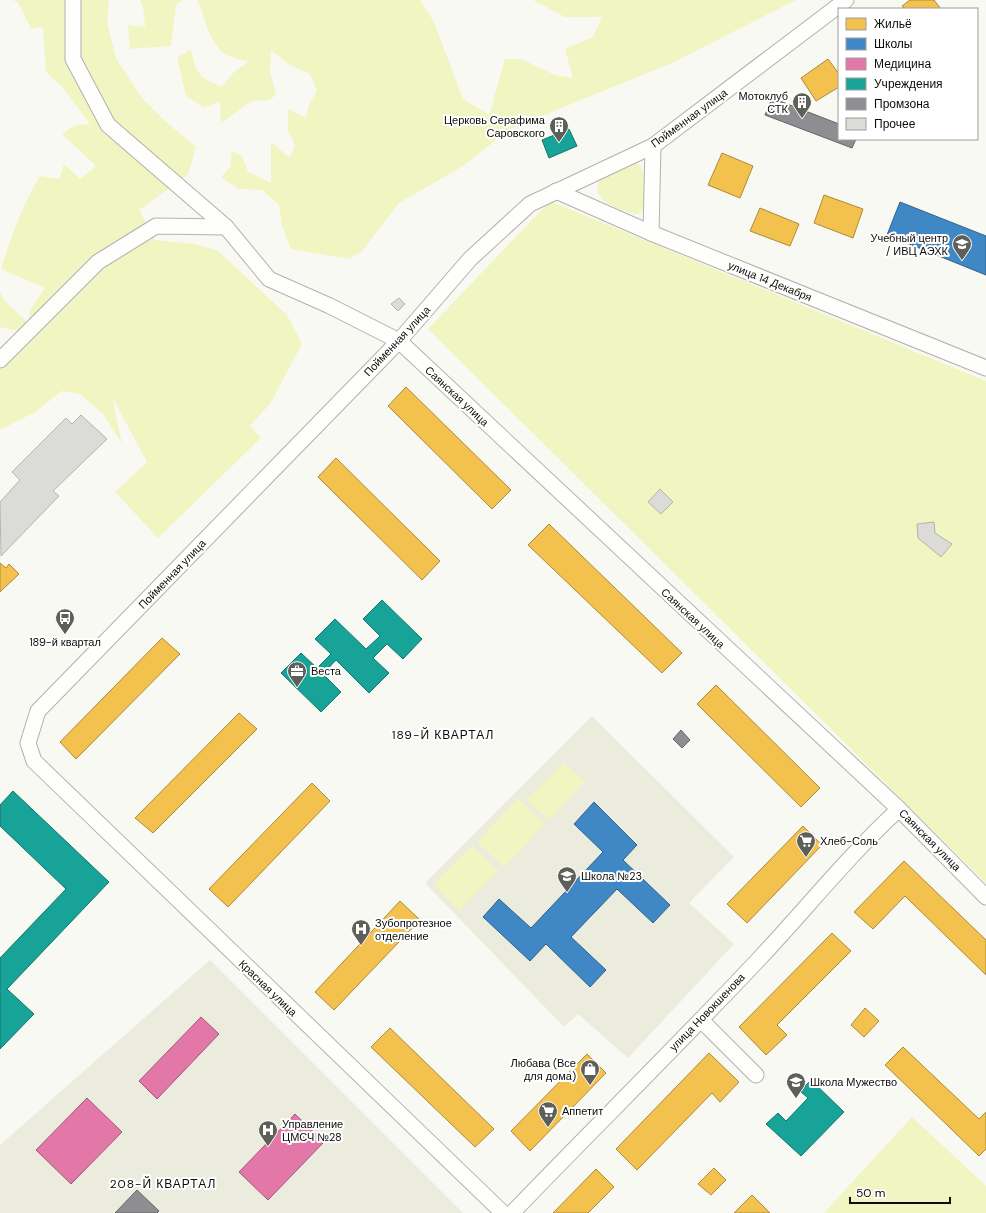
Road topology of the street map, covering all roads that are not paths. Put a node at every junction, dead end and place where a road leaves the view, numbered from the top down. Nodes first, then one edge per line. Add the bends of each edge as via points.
1 (73, 0) edge
2 (846, 0) edge
3 (653, 146) junction
4 (556, 191) junction
5 (226, 227) junction
6 (651, 233) junction
7 (399, 341) junction
8 (0, 360) edge
9 (986, 368) edge
10 (34, 761) joint
11 (899, 809) junction
12 (986, 897) edge
13 (701, 1020) junction
14 (756, 1075) dead end
15 (503, 1213) edge
16 (512, 1213) edge

1 - 5 street, Саянская улица via 73,59 108,125
2 - 3 street, Пойменная улица
3 - 4 street, Пойменная улица
3 - 6 street
4 - 6 street, улица 14 Декабря
4 - 7 street, Пойменная улица via 530,204 470,259
5 - 7 street, Саянская улица via 269,279
5 - 8 street via 156,226 98,262
6 - 9 street, улица 14 Декабря
7 - 10 street, Пойменная улица via 38,711 28,743
7 - 11 street, Саянская улица
10 - 15 street, Красная улица
11 - 12 street, Саянская улица
11 - 13 street, улица Новокшенова via 856,850
13 - 14 street
13 - 16 street, улица Новокшенова

